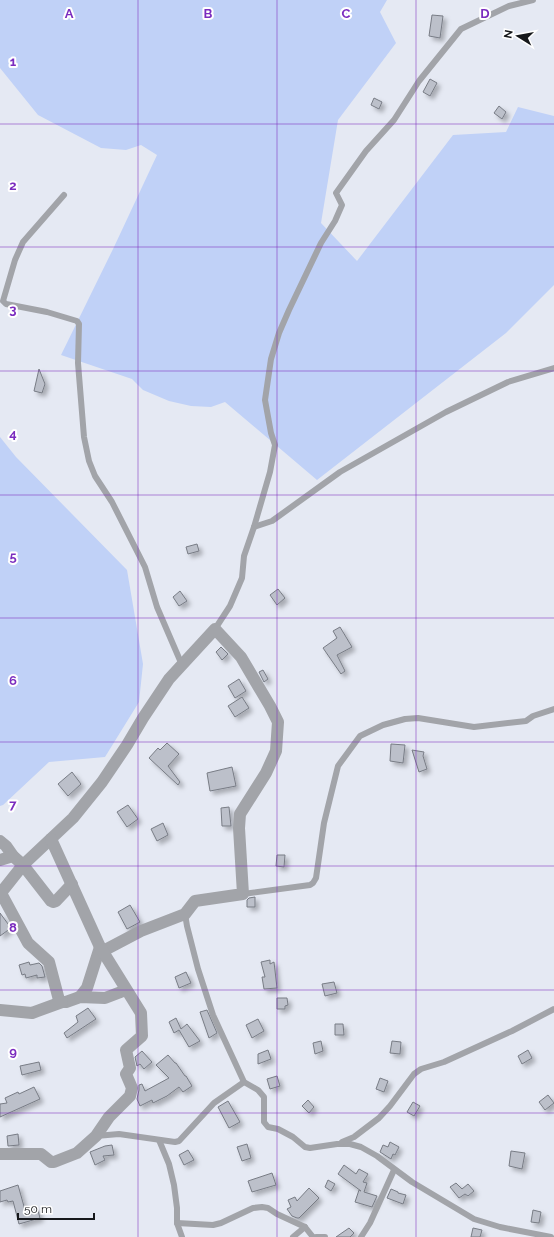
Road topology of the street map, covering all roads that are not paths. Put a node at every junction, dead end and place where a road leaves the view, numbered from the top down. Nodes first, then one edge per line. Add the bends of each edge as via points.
1 (533, 0) edge
2 (64, 195) dead end
3 (554, 368) edge
4 (254, 527) junction
5 (215, 629) junction
6 (182, 665) junction
7 (554, 709) edge
8 (50, 839) junction
9 (0, 841) edge
10 (13, 856) junction
11 (0, 860) edge
12 (23, 866) junction
13 (72, 884) junction
14 (1, 894) edge
15 (243, 894) junction
16 (186, 914) junction
17 (102, 949) junction
18 (126, 990) junction
19 (80, 997) junction
20 (62, 1002) junction
21 (554, 1009) edge
22 (0, 1010) edge
23 (244, 1082) junction
24 (96, 1136) junction
25 (159, 1140) junction
26 (337, 1144) junction
27 (0, 1154) edge
28 (394, 1170) junction
29 (177, 1223) junction
30 (305, 1227) junction
31 (182, 1237) edge
32 (293, 1237) edge
33 (313, 1237) edge
34 (316, 1237) edge
35 (325, 1237) edge
36 (361, 1237) edge
37 (551, 1237) edge

1 - 4 lane via 508,6 461,29 336,193 342,205 295,297 279,332 271,359 265,400 275,445
2 - 6 lane via 23,242 3,301 6,304 77,321 79,324 78,363 84,437 89,461 145,567 157,607
3 - 4 lane via 516,379 446,412 340,472 272,521
4 - 5 lane via 244,556 242,578 230,606
5 - 6 street
5 - 15 street via 241,657 278,722 276,751 266,773 240,814
6 - 8 street via 169,679 102,782 73,818
7 - 15 lane via 526,720 474,727 420,718 405,719 383,725 360,736 338,766 313,883
8 - 12 street
8 - 13 street
9 - 10 street
10 - 11 street
10 - 12 street
12 - 13 street via 53,902
12 - 14 street
13 - 17 street
14 - 20 street via 28,944 50,962 58,1000
15 - 16 street via 195,901
16 - 17 street
16 - 23 lane via 198,969 213,1015
17 - 18 street
17 - 19 street via 87,988
18 - 19 street via 104,998
18 - 24 street via 141,1013 143,1027 141,1038 126,1050 130,1068 126,1074 132,1092
19 - 20 street
20 - 22 street via 32,1012
21 - 26 lane via 444,1062 421,1069 414,1074 379,1118 354,1137
23 - 25 lane via 214,1103 179,1141
23 - 26 lane via 264,1097 264,1122 268,1126 293,1137 305,1147
24 - 25 lane via 119,1134
24 - 27 street via 77,1153 54,1162 41,1154
25 - 29 lane via 174,1185
26 - 28 lane via 350,1144 361,1148
28 - 36 lane
28 - 37 lane via 474,1219
29 - 30 lane via 213,1225 253,1208 262,1207
29 - 31 lane
30 - 32 lane
30 - 33 lane
34 - 35 lane

